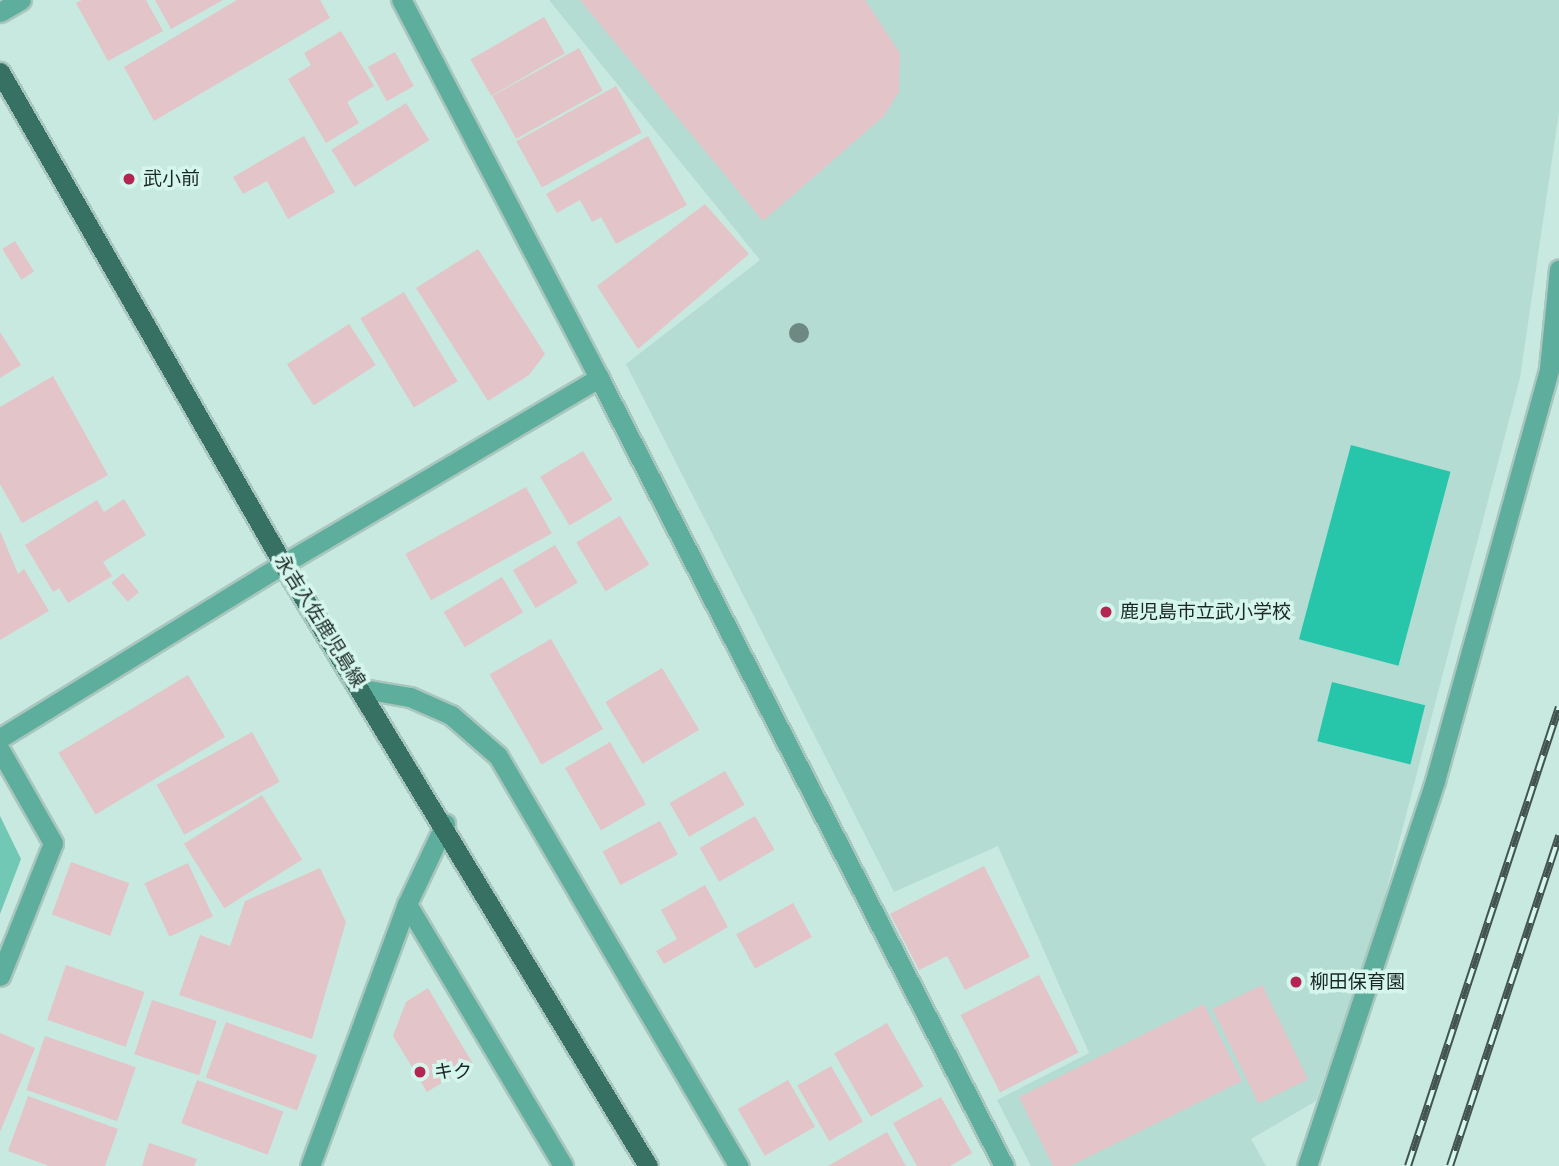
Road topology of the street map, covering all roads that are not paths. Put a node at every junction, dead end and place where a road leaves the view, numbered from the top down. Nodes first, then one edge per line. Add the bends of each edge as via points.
1 (21, 0) edge
2 (401, 0) edge
3 (0, 12) edge
4 (0, 72) edge
5 (1559, 269) edge
6 (599, 378) junction
7 (283, 564) junction
8 (363, 689) junction
9 (0, 738) edge
10 (0, 750) edge
11 (445, 824) junction
12 (407, 904) junction
13 (0, 976) edge
14 (310, 1166) edge
15 (563, 1166) edge
16 (648, 1166) edge
17 (739, 1166) edge
18 (1004, 1166) edge
19 (1307, 1166) edge

1 - 3 street
2 - 6 street
4 - 7 main road, 永吉入佐鹿児島線
5 - 19 street via 1549,369 1435,781
6 - 7 street
6 - 18 street
7 - 8 main road, 永吉入佐鹿児島線
7 - 9 street
8 - 11 main road, 永吉入佐鹿児島線
8 - 17 street via 410,697 451,715 498,756
10 - 13 street via 53,844
11 - 12 street
11 - 16 main road, 永吉入佐鹿児島線
12 - 14 street
12 - 15 street

